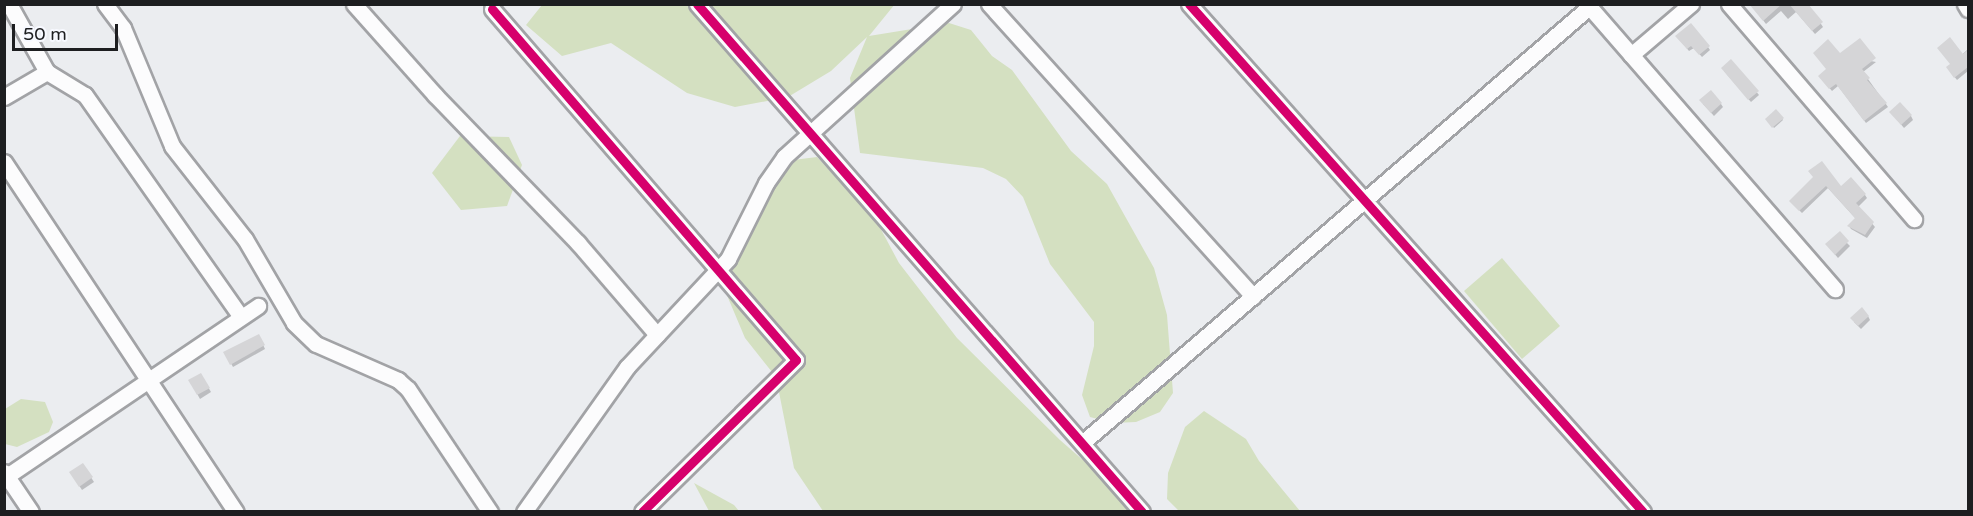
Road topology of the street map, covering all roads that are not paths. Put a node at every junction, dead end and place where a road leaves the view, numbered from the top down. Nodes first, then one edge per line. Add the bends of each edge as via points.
1 (9, 4) edge
2 (105, 4) edge
3 (354, 4) edge
4 (697, 4) edge
5 (953, 4) edge
6 (989, 4) edge
7 (1189, 4) edge
8 (1691, 4) edge
9 (1729, 4) edge
10 (1965, 4) edge
11 (1588, 6) edge
12 (492, 9) dead end
13 (1968, 9) edge
14 (1631, 55) junction
15 (47, 72) junction
16 (4, 97) edge
17 (809, 132) junction
18 (4, 162) edge
19 (1364, 200) junction
20 (1914, 219) dead end
21 (717, 271) junction
22 (1835, 289) dead end
23 (1253, 296) junction
24 (258, 306) dead end
25 (241, 317) junction
26 (657, 335) junction
27 (148, 378) junction
28 (1082, 443) junction
29 (5, 475) edge
30 (31, 512) edge
31 (236, 512) edge
32 (490, 512) edge
33 (524, 512) edge
34 (642, 512) edge
35 (1142, 512) edge
36 (1643, 512) edge

1 - 15 street
2 - 32 street via 123,28 172,146 245,239 294,323 316,344 398,380 408,389
3 - 26 street via 435,95 570,234
4 - 17 street
5 - 17 street
6 - 23 street
7 - 19 street
8 - 14 street
9 - 20 street
10 - 13 street
11 - 14 street
11 - 19 street
12 - 21 street
14 - 22 street
15 - 16 street
15 - 25 street via 85,95
17 - 21 street via 773,171 728,259
17 - 28 street
18 - 27 street
19 - 23 street
19 - 36 street
21 - 26 street
21 - 34 street via 796,360
23 - 28 street
24 - 25 street
25 - 27 street
26 - 33 street via 627,367
27 - 29 street
27 - 31 street
28 - 35 street
29 - 30 street

